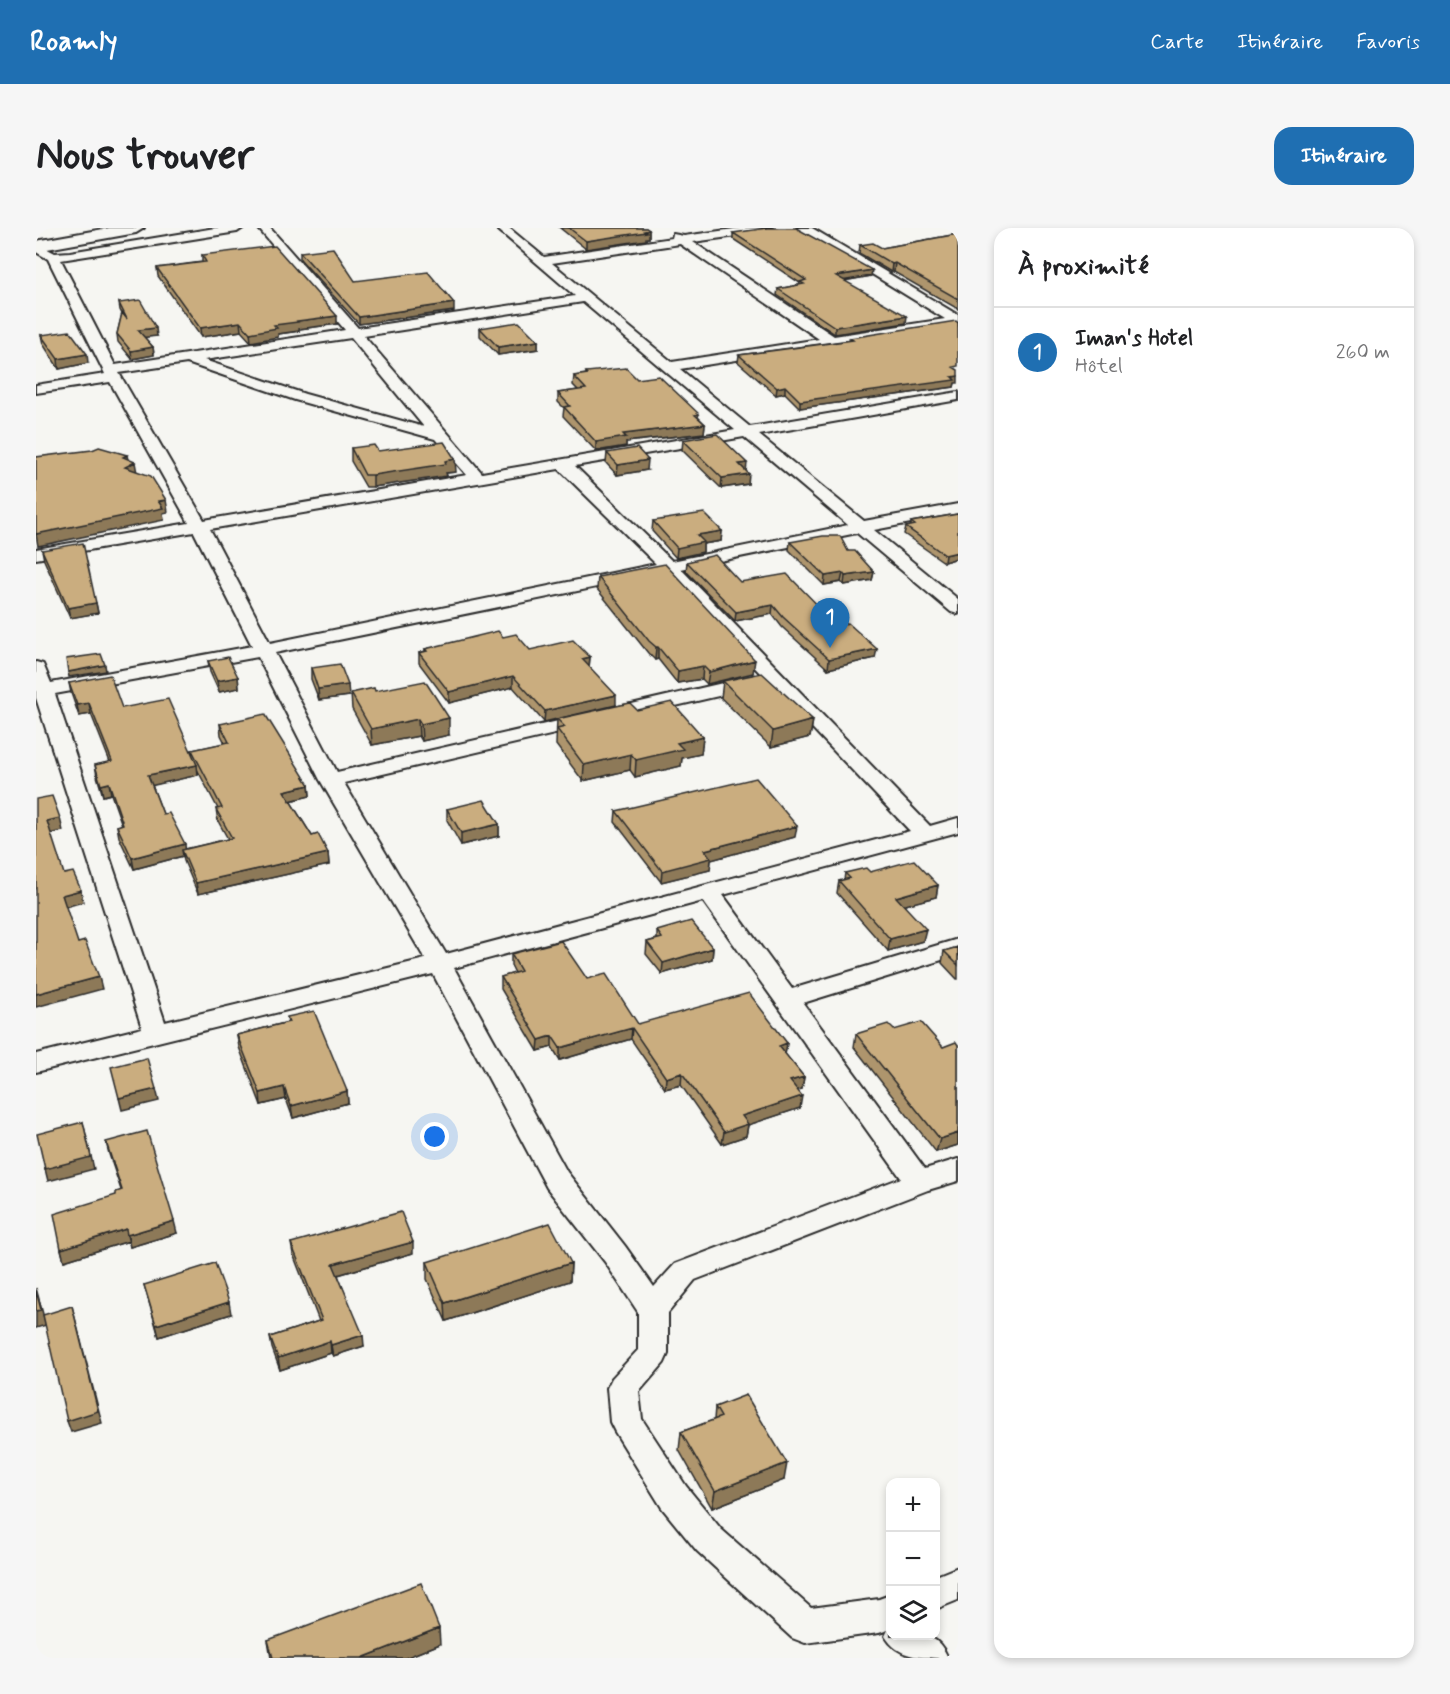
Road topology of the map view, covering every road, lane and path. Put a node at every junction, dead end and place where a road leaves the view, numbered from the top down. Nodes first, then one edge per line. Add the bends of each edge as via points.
1 (100, 228) edge
2 (136, 228) edge
3 (237, 228) edge
4 (264, 228) edge
5 (502, 228) edge
6 (663, 228) edge
7 (766, 228) edge
8 (802, 228) edge
9 (36, 240) edge
10 (682, 241) junction
11 (36, 247) edge
12 (53, 257) junction
13 (542, 261) junction
14 (586, 298) junction
15 (958, 321) edge
16 (356, 334) junction
17 (832, 341) junction
18 (188, 360) junction
19 (668, 367) junction
20 (113, 374) junction
21 (36, 389) edge
22 (958, 396) edge
23 (748, 432) junction
24 (440, 436) junction
25 (564, 465) junction
26 (479, 479) junction
27 (958, 509) edge
28 (200, 527) junction
29 (861, 527) junction
30 (36, 554) edge
31 (669, 567) junction
32 (958, 608) edge
33 (264, 650) junction
34 (36, 668) edge
35 (774, 677) junction
36 (40, 692) edge
37 (332, 780) junction
38 (958, 825) edge
39 (925, 834) junction
40 (709, 892) junction
41 (958, 947) edge
42 (440, 964) junction
43 (787, 999) junction
44 (156, 1032) junction
45 (36, 1063) edge
46 (958, 1170) edge
47 (920, 1182) junction
48 (653, 1310) junction
49 (958, 1583) edge
50 (940, 1591) edge
51 (886, 1622) edge
52 (910, 1640) edge
53 (930, 1658) edge

1 - 9 main road
2 - 11 main road
3 - 12 street
4 - 16 street
5 - 13 street
6 - 10 street
7 - 10 street
8 - 15 street
10 - 13 street
10 - 17 street
11 - 12 street
12 - 20 street
13 - 14 street
14 - 16 street
14 - 19 street
15 - 17 street
16 - 18 street
16 - 24 street
17 - 19 street
18 - 20 street
18 - 24 street via 300,397
19 - 23 street
20 - 21 street
20 - 28 street
22 - 23 street
23 - 25 street
23 - 29 street
24 - 26 street
25 - 26 street
25 - 31 street
26 - 28 street
27 - 29 street
28 - 30 street
28 - 33 street
29 - 31 street
29 - 32 street
31 - 33 street
31 - 35 street
33 - 36 street
33 - 37 street
34 - 36 street
35 - 37 street
35 - 39 street
36 - 44 street
37 - 42 street
38 - 39 street
39 - 40 street
40 - 42 street
40 - 43 street
41 - 43 street
42 - 44 street
42 - 48 street via 557,1180
43 - 47 street
44 - 45 street
46 - 47 street
47 - 48 street via 685,1272
48 - 51 street via 653,1354 623,1388 626,1422 674,1497 709,1540 806,1626
49 - 50 street
52 - 53 street

